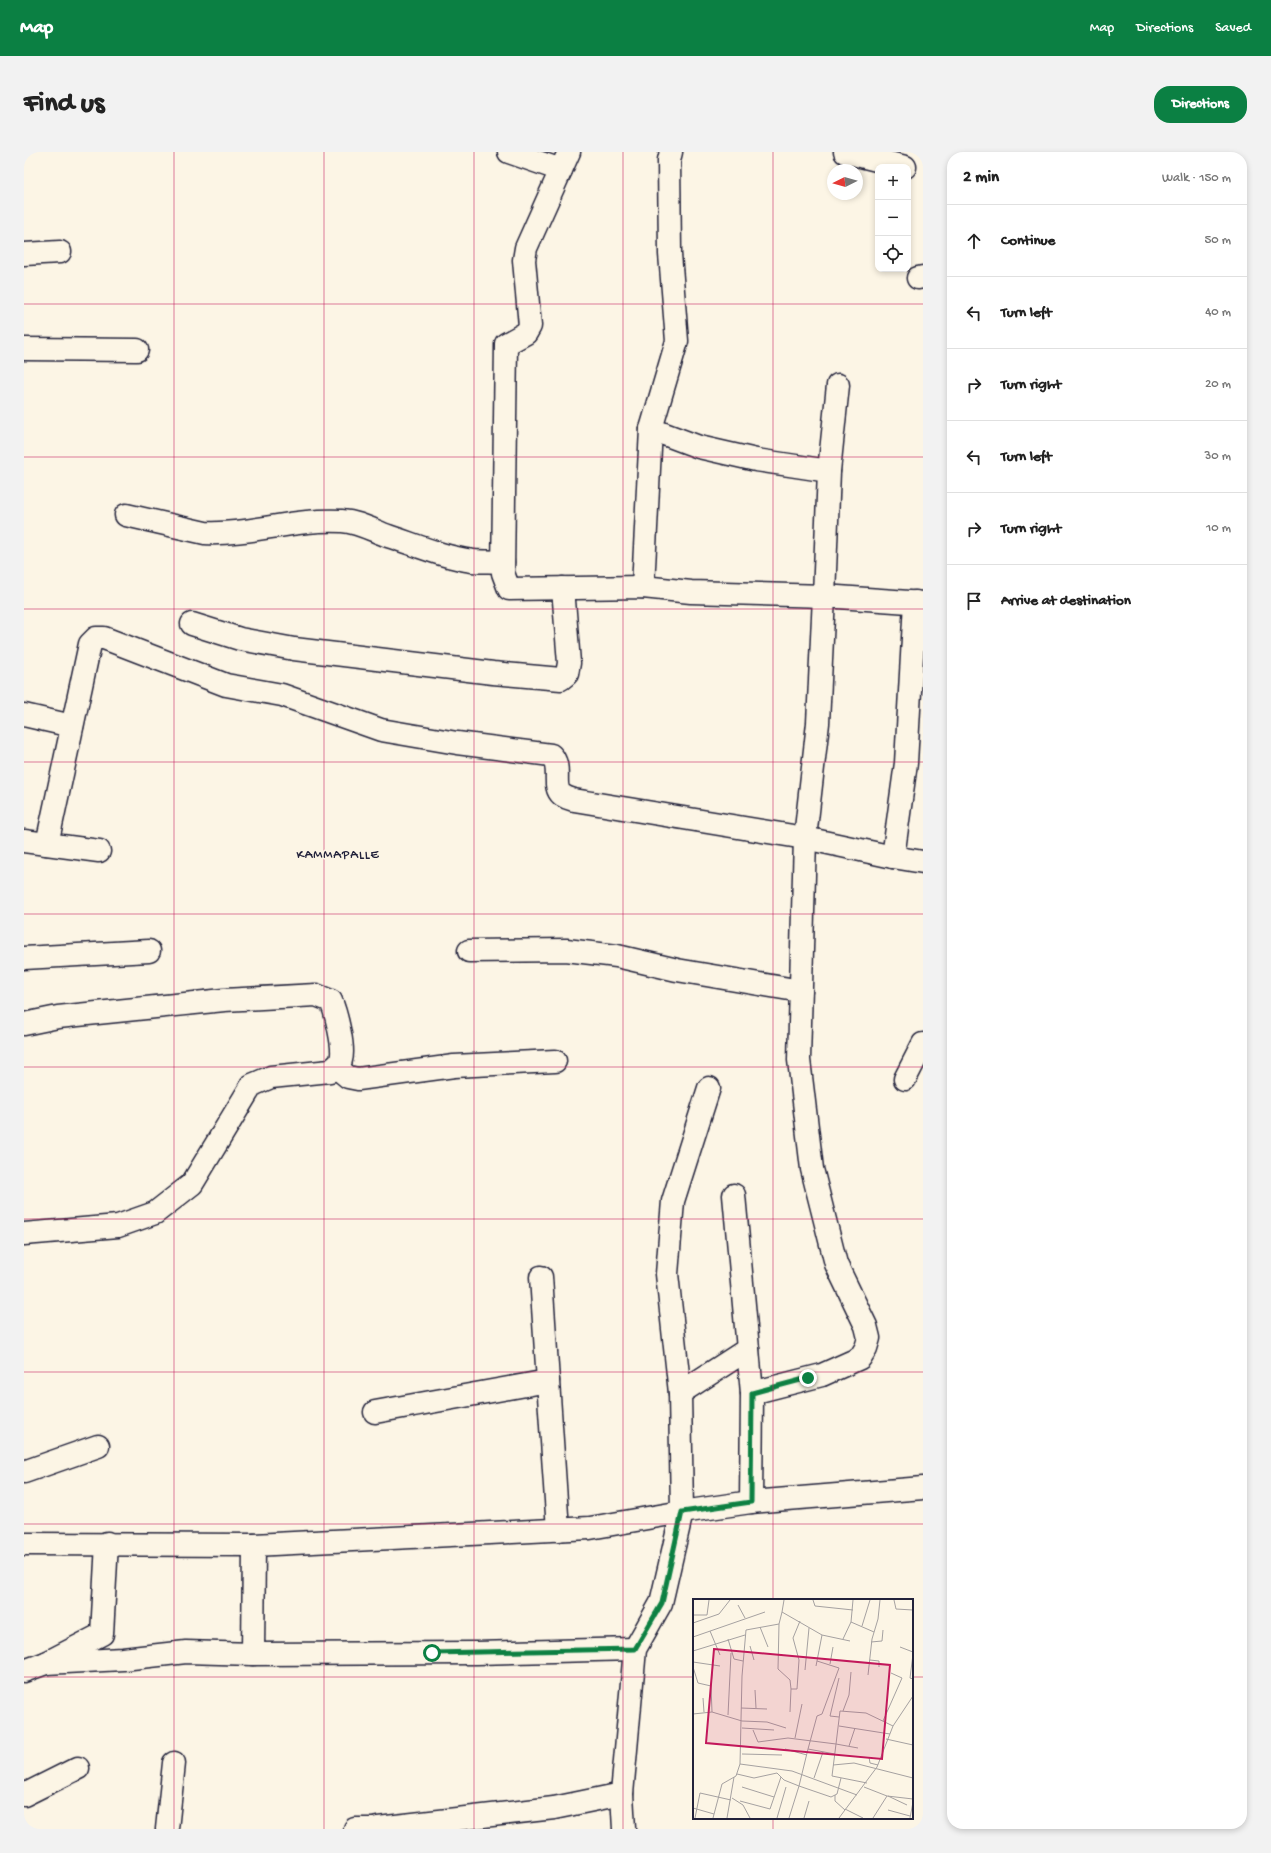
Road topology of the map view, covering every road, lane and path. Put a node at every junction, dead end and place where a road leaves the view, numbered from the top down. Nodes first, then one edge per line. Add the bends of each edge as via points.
1 (509, 152) edge
2 (671, 152) edge
3 (845, 152) edge
4 (565, 161) edge
5 (895, 164) edge
6 (911, 168) edge
7 (923, 171) edge
8 (60, 252) dead end
9 (24, 254) edge
10 (24, 349) edge
11 (137, 350) dead end
12 (838, 385) dead end
13 (651, 429) junction
14 (829, 471) junction
15 (126, 515) dead end
16 (503, 562) junction
17 (643, 587) junction
18 (563, 588) junction
19 (824, 596) junction
20 (919, 603) edge
21 (192, 624) dead end
22 (916, 713) edge
23 (24, 715) edge
24 (72, 726) junction
25 (805, 838) junction
26 (24, 842) edge
27 (47, 844) junction
28 (99, 851) dead end
29 (893, 857) junction
30 (923, 862) edge
31 (149, 951) dead end
32 (469, 951) dead end
33 (24, 958) edge
34 (801, 991) junction
35 (24, 1024) edge
36 (923, 1044) edge
37 (555, 1061) dead end
38 (336, 1067) junction
39 (905, 1079) dead end
40 (709, 1088) dead end
41 (734, 1195) dead end
42 (24, 1234) edge
43 (542, 1277) dead end
44 (748, 1349) junction
45 (548, 1381) junction
46 (680, 1393) junction
47 (752, 1393) junction
48 (375, 1412) dead end
49 (98, 1446) dead end
50 (24, 1472) edge
51 (923, 1488) edge
52 (751, 1502) junction
53 (682, 1512) junction
54 (558, 1530) junction
55 (107, 1543) junction
56 (24, 1544) edge
57 (254, 1545) junction
58 (635, 1649) junction
59 (253, 1654) junction
60 (46, 1663) junction
61 (24, 1671) edge
62 (174, 1763) dead end
63 (78, 1768) dead end
64 (622, 1794) junction
65 (24, 1795) edge
66 (167, 1829) edge
67 (355, 1829) edge
68 (378, 1829) edge
69 (624, 1829) edge

1 - 4 street
2 - 13 street via 670,254 677,341
3 - 5 street
4 - 16 street via 526,248 524,260 530,326 526,333 506,344
6 - 7 street
8 - 9 street
10 - 11 street
12 - 14 street
13 - 14 street via 699,447 756,460
13 - 17 street
14 - 19 street
15 - 16 street via 205,533 342,521 358,523 444,555 473,561
16 - 18 street via 503,574 509,589
17 - 18 street
17 - 19 street via 691,592
18 - 21 street via 570,663 567,674 561,679 294,648 240,639
19 - 20 street
19 - 25 street via 818,723
20 - 22 street
22 - 29 street
23 - 24 street
24 - 25 street via 90,644 96,638 104,638 226,685 282,695 381,730 551,755 558,768 558,788 562,794 574,800
24 - 27 street
25 - 29 street
25 - 34 street
26 - 27 street
27 - 28 street
29 - 30 street
31 - 33 street
32 - 34 street via 566,950 617,956 677,970
34 - 47 street via 799,1060 812,1169 836,1264 866,1326 869,1338 860,1358 822,1375
35 - 38 street via 58,1017 224,1000 316,995 331,1001 335,1010 342,1052 341,1061
36 - 39 street
37 - 38 street via 454,1066 358,1079 348,1077
38 - 42 street via 330,1071 271,1078 252,1085 192,1184 155,1212 118,1226
40 - 46 street via 673,1201 667,1274
41 - 44 street
43 - 45 street
44 - 46 street
44 - 47 street
45 - 48 street
45 - 54 street
46 - 53 street
47 - 52 street
49 - 50 street
51 - 52 street
52 - 53 street
53 - 54 street via 590,1528
53 - 58 street via 662,1603
54 - 57 street
55 - 56 street
55 - 57 street
55 - 60 street via 102,1634
57 - 59 street
58 - 59 street
58 - 64 street
59 - 60 street via 186,1652 123,1659
60 - 61 street
62 - 66 street
63 - 65 street
64 - 68 street via 554,1808
64 - 69 street
67 - 68 street

